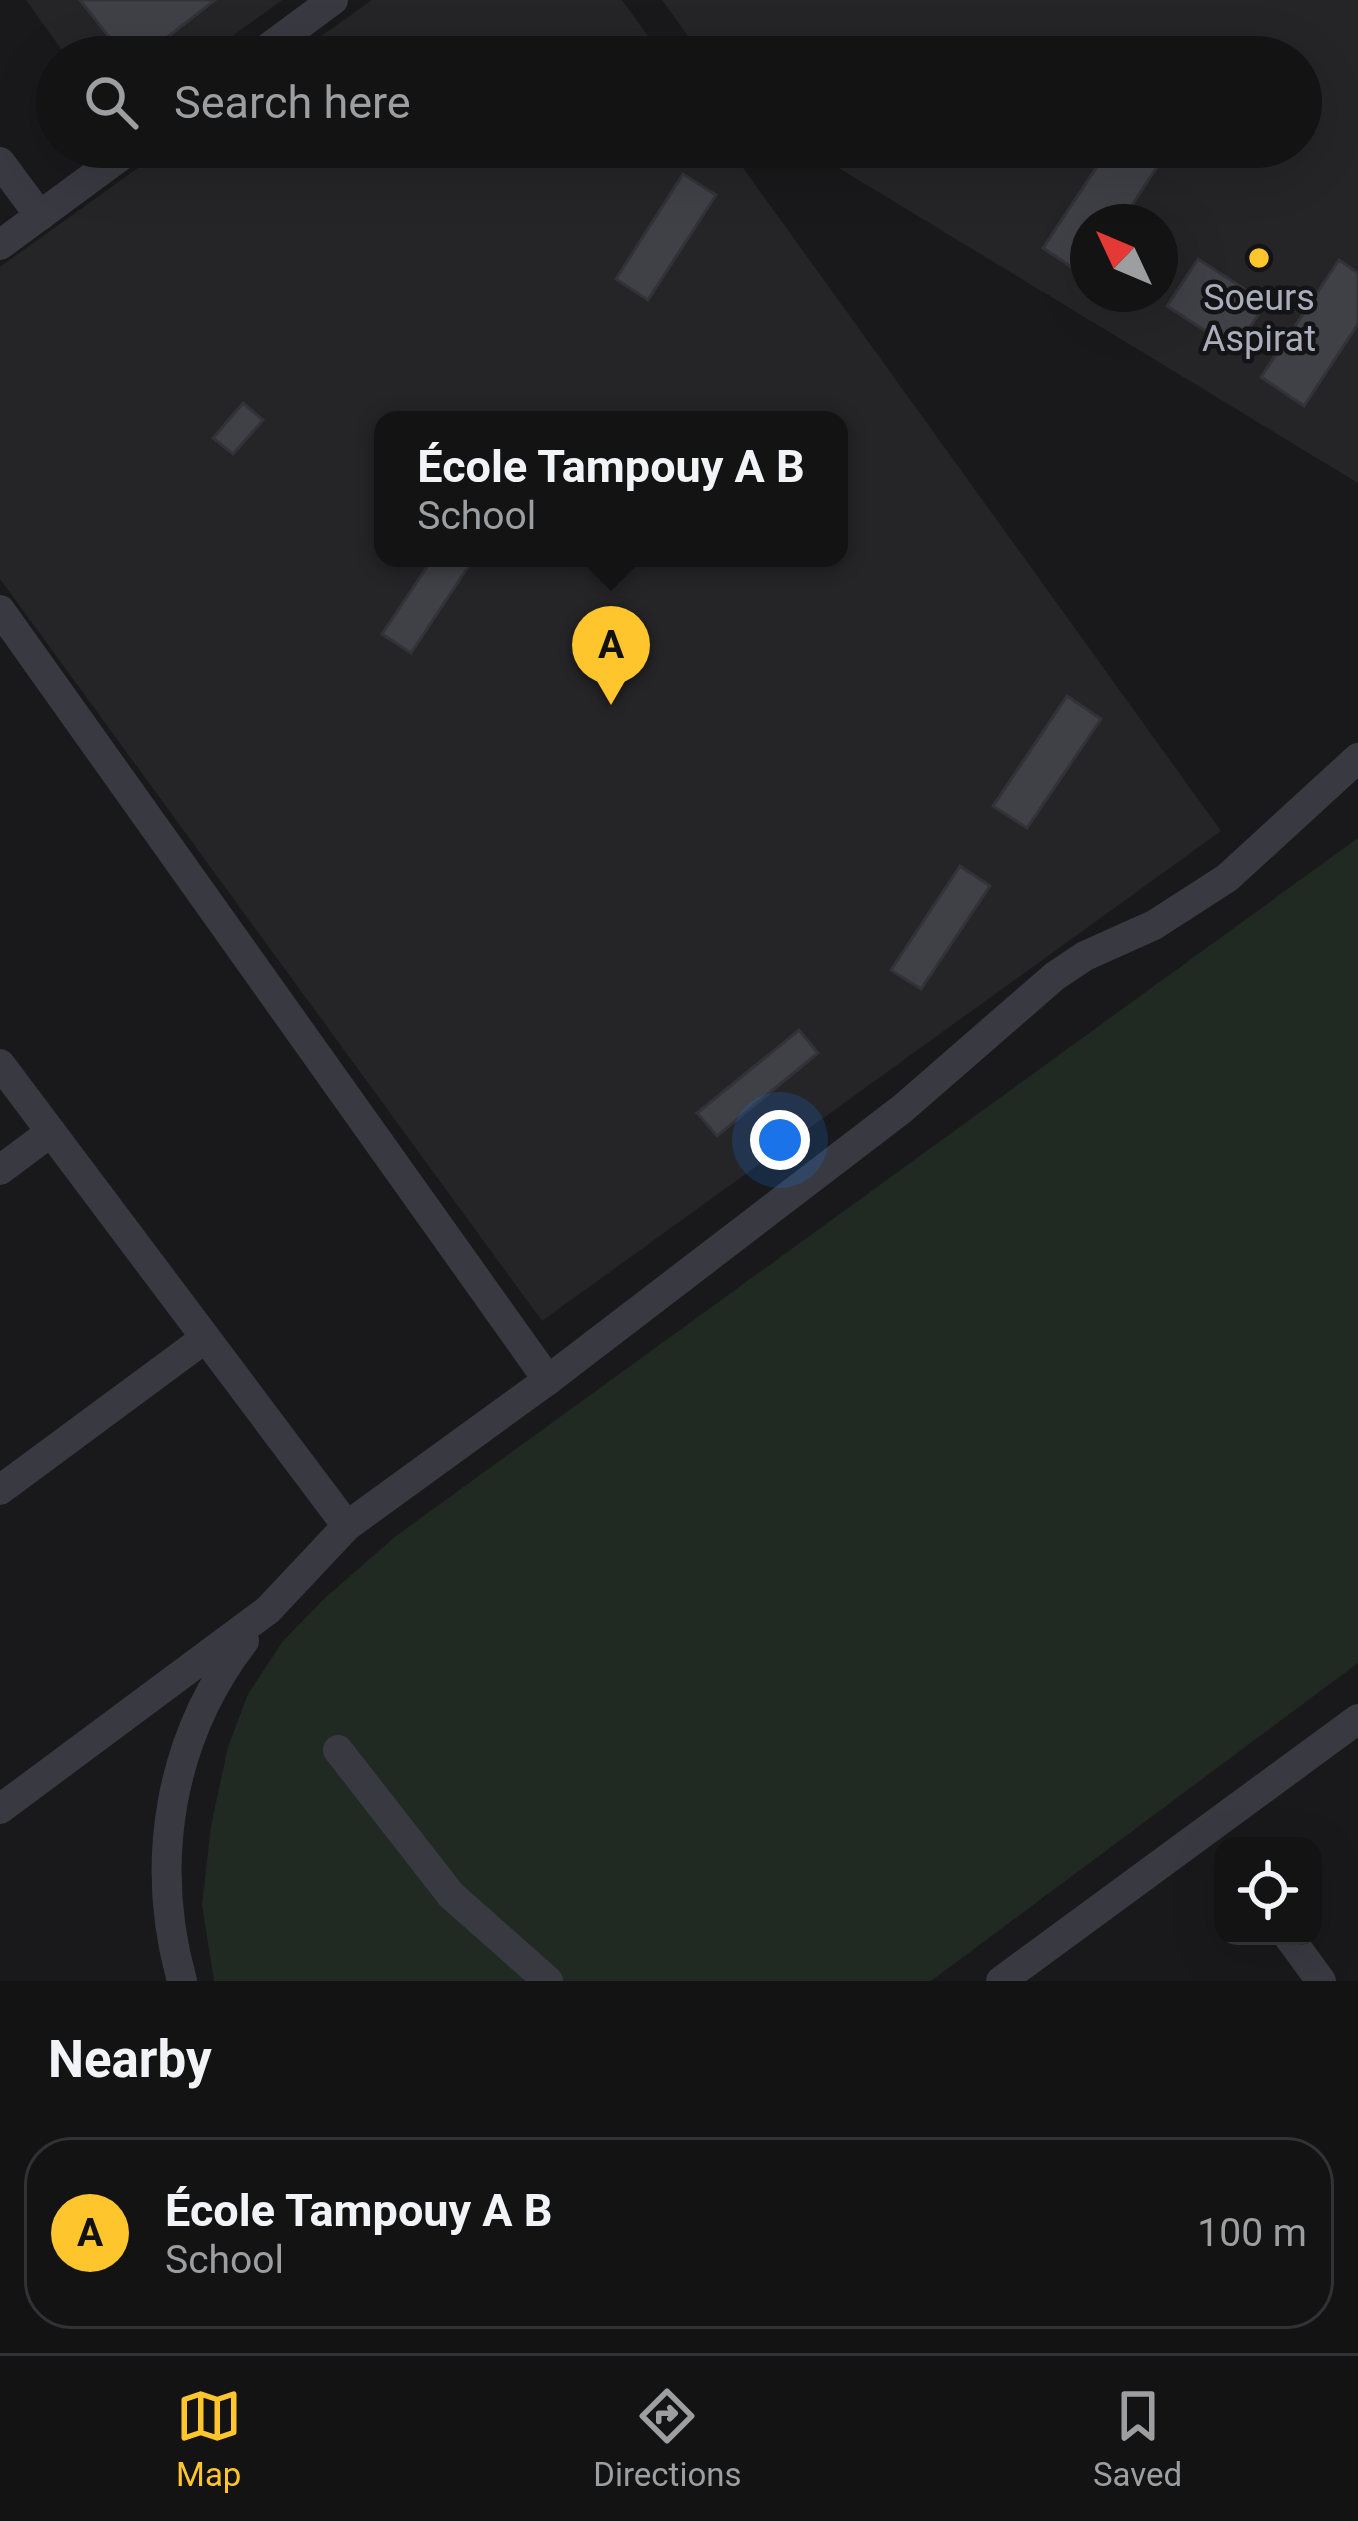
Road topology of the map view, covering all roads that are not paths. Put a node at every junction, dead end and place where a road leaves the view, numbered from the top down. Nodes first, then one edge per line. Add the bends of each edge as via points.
1 (333, 0) edge
2 (284, 36) edge
3 (0, 162) edge
4 (105, 168) edge
5 (40, 216) junction
6 (0, 244) edge
7 (0, 610) edge
8 (1358, 758) edge
9 (0, 1064) edge
10 (51, 1132) junction
11 (0, 1170) edge
12 (204, 1339) junction
13 (548, 1380) junction
14 (0, 1490) edge
15 (347, 1526) junction
16 (268, 1610) junction
17 (1354, 1729) edge
18 (338, 1750) dead end
19 (0, 1809) edge
20 (1216, 1837) edge
21 (1214, 1838) edge
22 (1295, 1945) edge
23 (1010, 1978) edge
24 (182, 1981) edge
25 (548, 1981) edge
26 (1321, 1981) edge

1 - 2 street
3 - 5 street
4 - 5 street
5 - 6 street
7 - 13 street
8 - 13 street via 1227,878 1055,976 902,1109
9 - 10 street
10 - 11 street
10 - 12 street
12 - 14 street
12 - 15 street
13 - 15 street
15 - 16 street
16 - 19 street
16 - 24 street via 224,1667 191,1731 171,1800 164,1871
17 - 20 street
18 - 25 street via 451,1895
21 - 23 street
22 - 26 street

